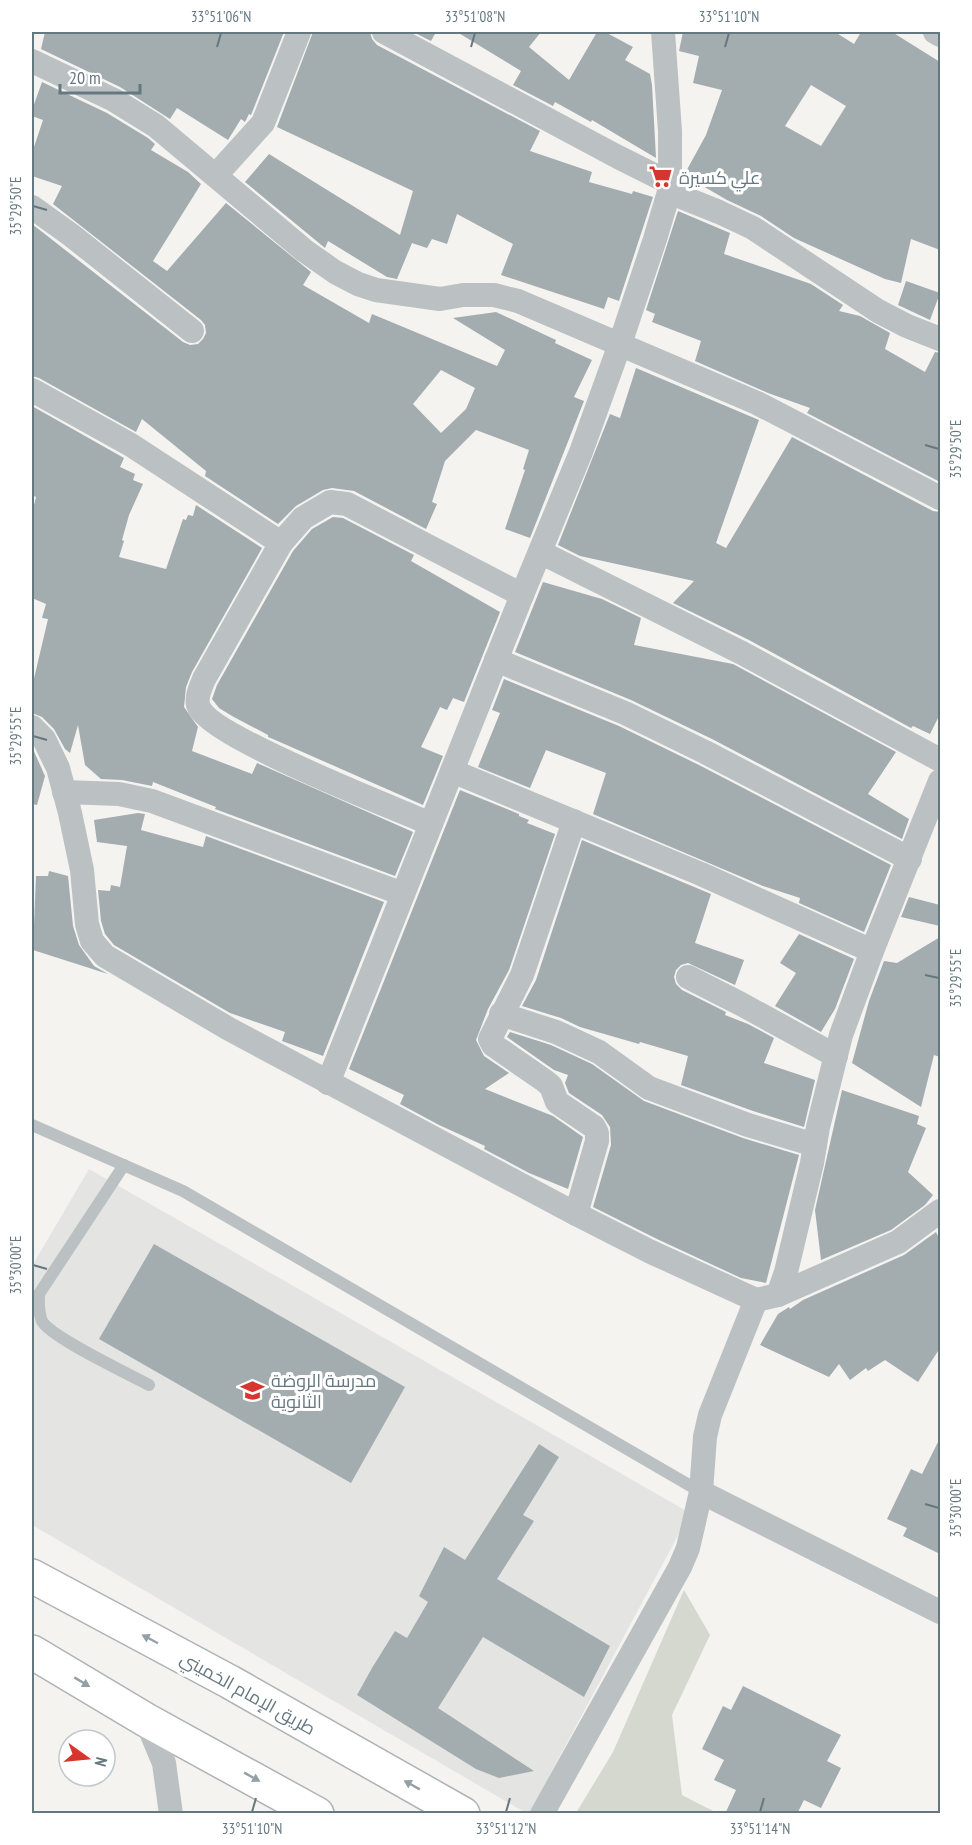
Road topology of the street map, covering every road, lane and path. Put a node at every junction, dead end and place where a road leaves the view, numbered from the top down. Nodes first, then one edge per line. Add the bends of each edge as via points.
1 (299, 32) edge
2 (384, 32) edge
3 (663, 32) edge
4 (934, 32) edge
5 (940, 35) edge
6 (32, 61) edge
7 (216, 175) junction
8 (669, 188) junction
9 (32, 207) edge
10 (192, 331) dead end
11 (940, 339) edge
12 (620, 344) junction
13 (32, 390) edge
14 (940, 498) edge
15 (281, 543) junction
16 (540, 552) junction
17 (522, 595) junction
18 (496, 660) junction
19 (32, 727) edge
20 (940, 760) edge
21 (452, 771) junction
22 (940, 781) edge
23 (64, 792) junction
24 (574, 821) junction
25 (431, 824) junction
26 (910, 859) junction
27 (403, 894) junction
28 (872, 951) junction
29 (688, 977) dead end
30 (501, 1014) junction
31 (836, 1056) junction
32 (328, 1083) junction
33 (32, 1125) edge
34 (815, 1145) junction
35 (124, 1165) junction
36 (940, 1211) edge
37 (576, 1214) junction
38 (767, 1298) junction
39 (149, 1385) dead end
40 (701, 1492) junction
41 (37, 1580) edge
42 (940, 1612) edge
43 (32, 1652) edge
44 (146, 1720) junction
45 (171, 1814) edge
46 (317, 1814) edge
47 (463, 1814) edge
48 (542, 1814) edge

1 - 7 street via 263,123
2 - 8 street
3 - 8 street via 670,130
4 - 5 street
6 - 7 street via 114,100 156,126
7 - 12 street via 305,251 358,284 440,299 494,295 518,301
8 - 11 street via 753,228 878,311
8 - 12 street
9 - 10 street
12 - 14 street via 757,403
12 - 16 street
13 - 15 street via 131,445
15 - 17 street via 321,505 338,502
15 - 25 street via 204,679 198,707 207,718 271,755
16 - 17 street
16 - 20 street via 742,653
17 - 18 street
18 - 21 street
18 - 26 street via 675,737
19 - 23 street via 44,739
21 - 24 street
21 - 25 street
22 - 26 street
23 - 27 street via 119,794 152,801
23 - 32 street via 82,870 87,924 92,940 105,957
24 - 28 street
24 - 30 street via 522,975
25 - 27 street
26 - 28 street
27 - 32 street
28 - 31 street
29 - 31 street
30 - 34 street via 556,1032 599,1052 649,1088
30 - 37 street via 490,1040 493,1045 551,1086 557,1102 597,1133
31 - 34 street
32 - 37 street
33 - 35 lane
34 - 38 street via 786,1272
35 - 39 lane via 39,1294 38,1310 43,1323 57,1335
35 - 40 lane via 183,1191
36 - 38 street via 898,1242
37 - 38 street via 651,1252
38 - 40 street via 721,1383 710,1415
40 - 42 street
40 - 48 street via 680,1567
47 -> 41 highway, طريق الإمام الخميني via 189,1660
43 -> 44 highway
44 - 45 street via 164,1762
44 -> 46 highway

